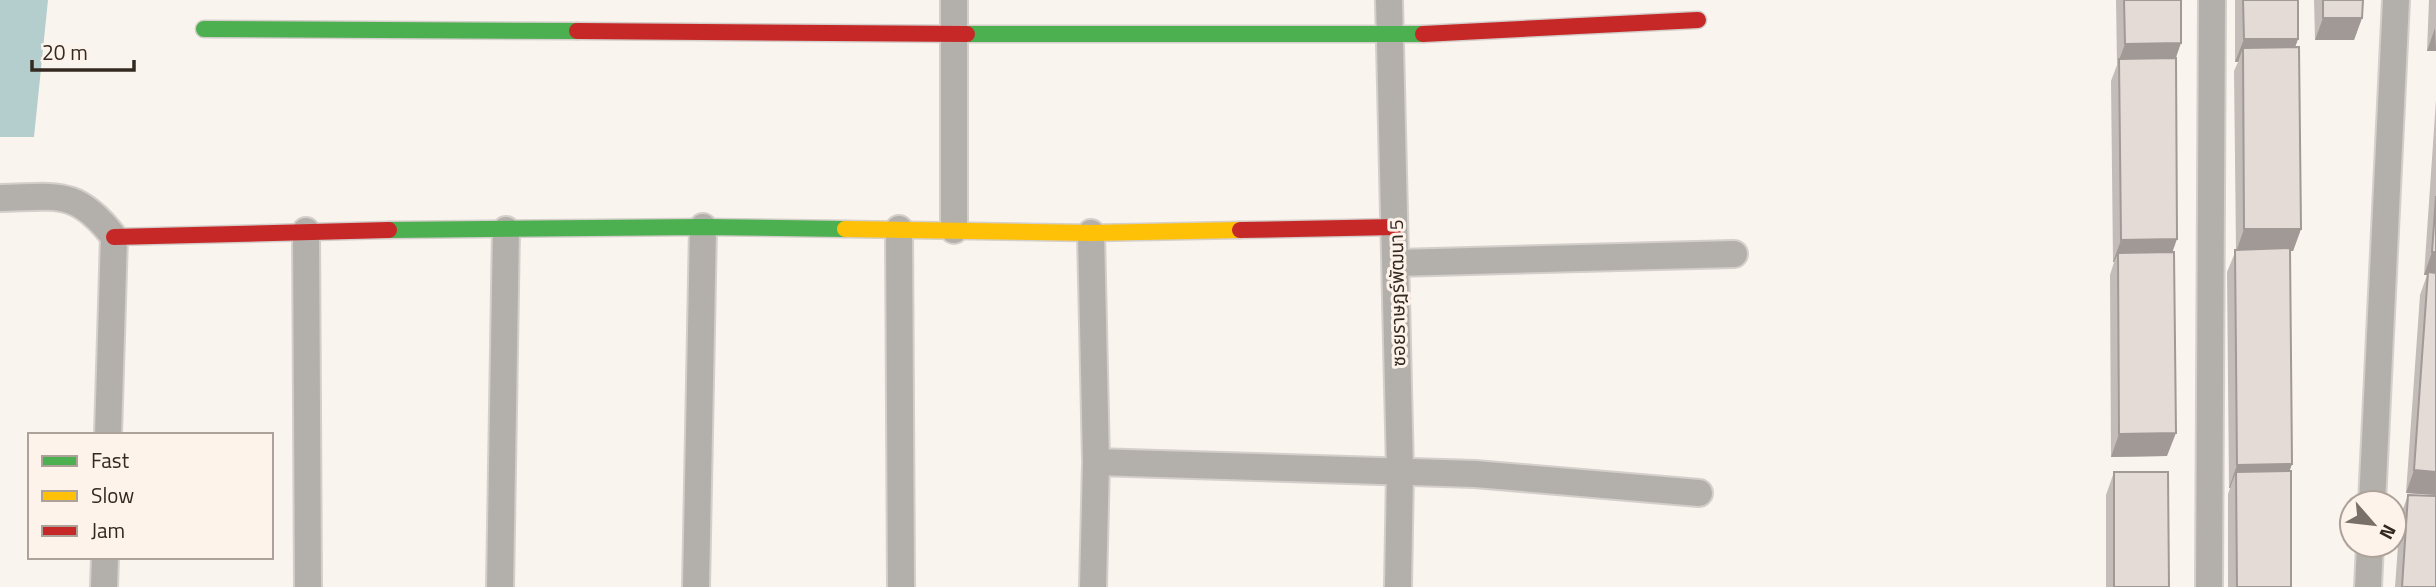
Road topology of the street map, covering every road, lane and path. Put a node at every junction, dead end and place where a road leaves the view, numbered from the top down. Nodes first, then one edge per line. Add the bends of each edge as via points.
1 (954, 0) edge
2 (1389, 0) edge
3 (2212, 0) edge
4 (2396, 0) edge
5 (1699, 20) dead end
6 (204, 29) dead end
7 (954, 33) junction
8 (1390, 36) junction
9 (0, 198) edge
10 (703, 227) junction
11 (1395, 227) junction
12 (899, 229) junction
13 (506, 230) junction
14 (954, 230) junction
15 (306, 231) junction
16 (1091, 233) junction
17 (114, 237) junction
18 (1734, 254) dead end
19 (1396, 263) junction
20 (108, 433) edge
21 (1096, 462) junction
22 (1401, 471) junction
23 (2373, 489) edge
24 (1699, 493) dead end
25 (105, 559) edge
26 (2369, 559) edge
27 (104, 587) edge
28 (308, 587) edge
29 (500, 587) edge
30 (696, 587) edge
31 (901, 587) edge
32 (1093, 587) edge
33 (1398, 587) edge
34 (2209, 587) edge
35 (2368, 587) edge

1 - 7 street
2 - 8 street, ซอยราษฎร์พัฒนา 5
3 - 34 street
4 - 23 street
5 - 8 street
6 - 7 street
7 - 8 street
7 - 14 street
8 - 11 street, ซอยราษฎร์พัฒนา 5
9 - 17 street via 61,197 84,205
10 - 12 street
10 - 13 street
10 - 30 street
11 - 16 street
11 - 19 street, ซอยราษฎร์พัฒนา 5
12 - 14 street
12 - 31 street
13 - 15 street
13 - 29 street
14 - 16 street
15 - 17 street
15 - 28 street
16 - 21 street
17 - 20 street
18 - 19 street
19 - 22 street, ซอยราษฎร์พัฒนา 5
21 - 22 street
21 - 32 street
22 - 24 street
22 - 33 street, ซอยราษฎร์พัฒนา 5
25 - 27 street
26 - 35 street

